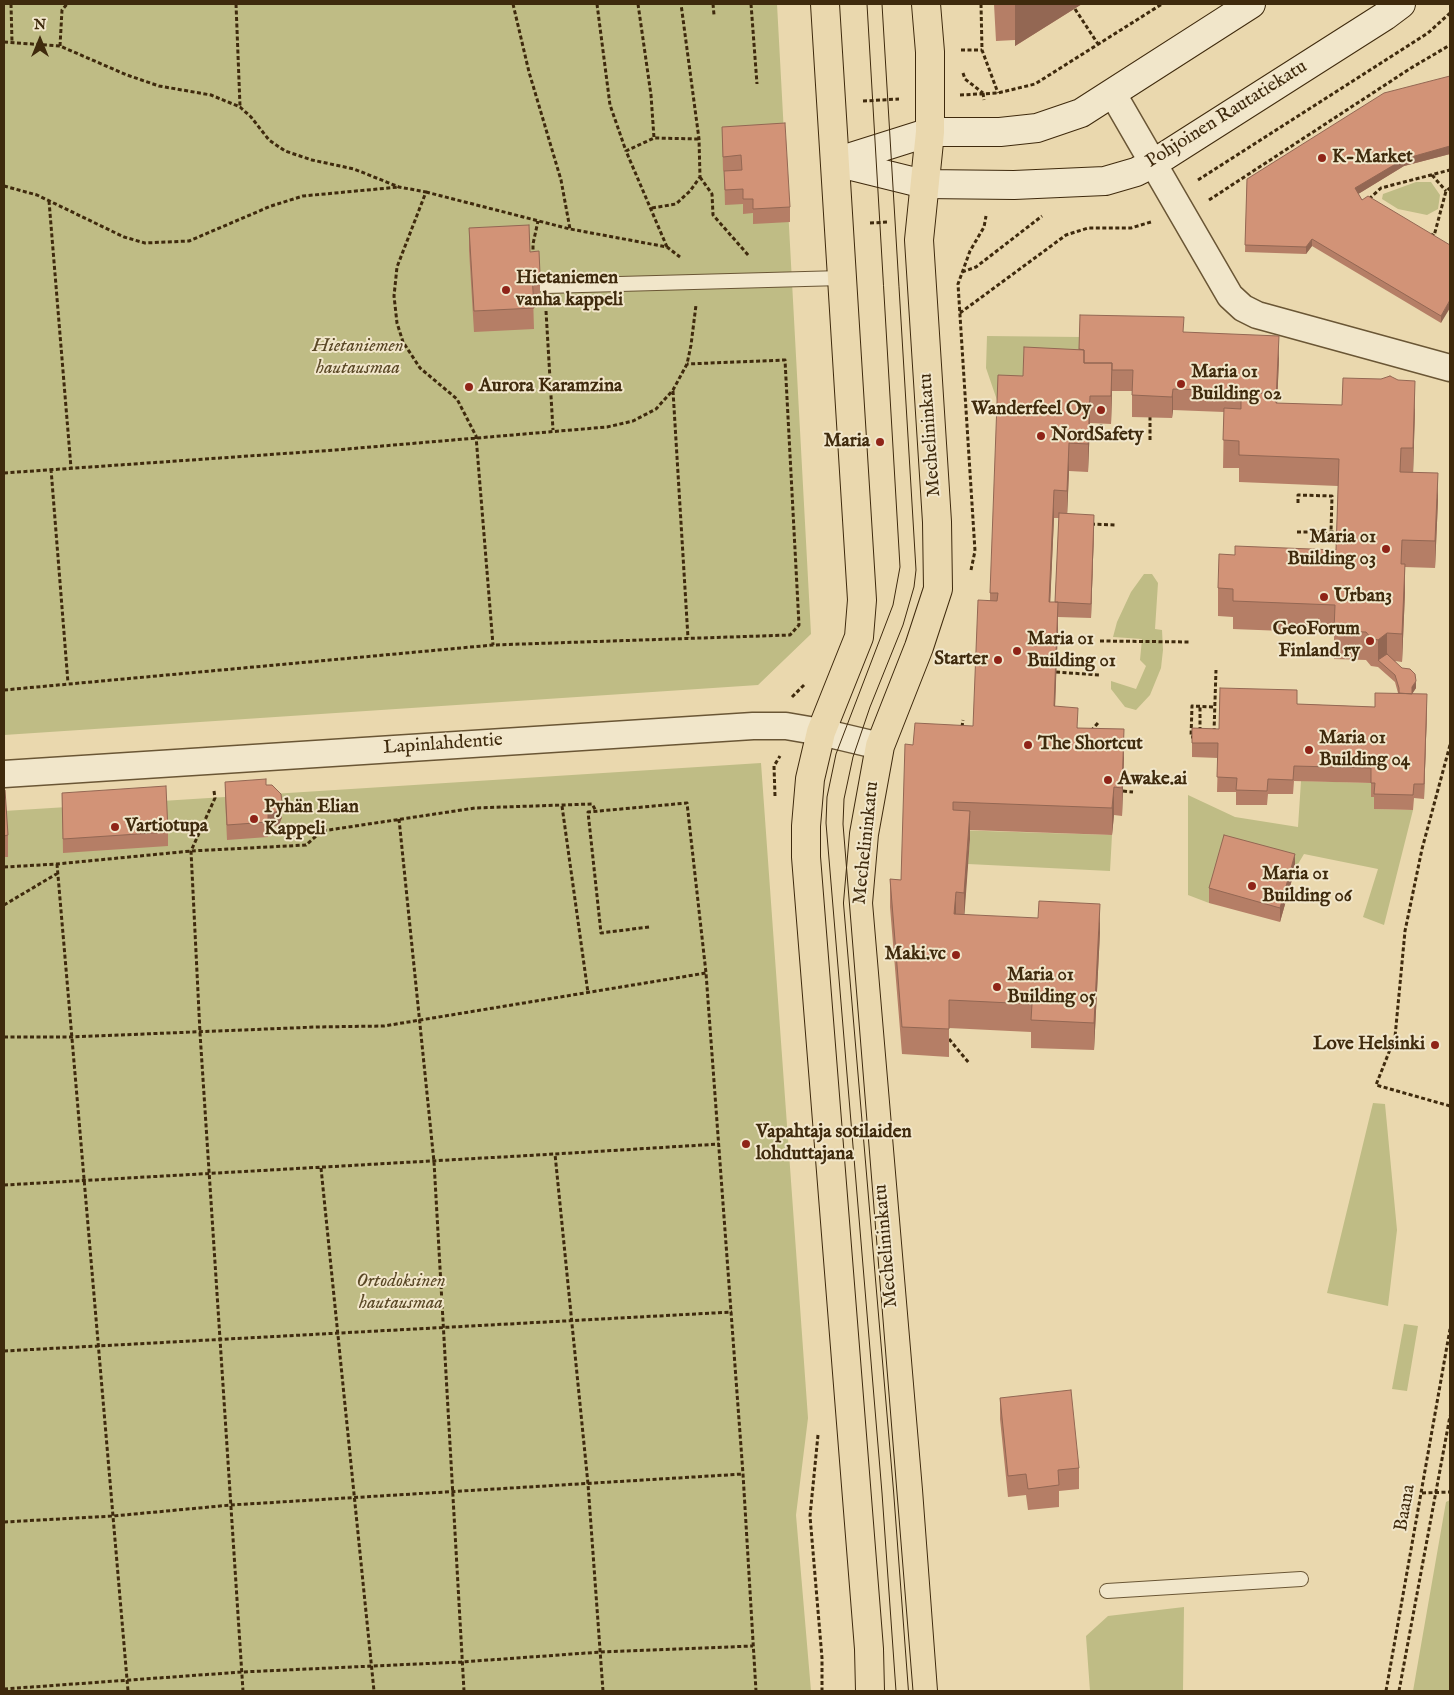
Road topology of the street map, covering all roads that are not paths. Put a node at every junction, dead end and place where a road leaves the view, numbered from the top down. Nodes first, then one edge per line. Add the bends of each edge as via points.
1 (825, 4) edge
2 (926, 4) edge
3 (1251, 4) edge
4 (1401, 4) edge
5 (1113, 94) junction
6 (930, 132) junction
7 (836, 162) junction
8 (1154, 163) junction
9 (924, 184) junction
10 (842, 278) junction
11 (545, 286) road end
12 (1450, 368) edge
13 (821, 732) junction
14 (880, 746) junction
15 (4, 774) edge
16 (1301, 1579) dead end
17 (1106, 1591) dead end
18 (870, 1691) edge
19 (923, 1691) edge

1 - 7 main road
2 - 6 main road, Mechelininkatu
3 - 5 main road
4 - 8 main road, Pohjoinen Rautatiekatu
5 - 6 main road via 1081,113 1037,128 1000,132
5 - 8 street
6 - 7 main road
6 - 9 main road, Mechelininkatu
7 - 9 main road, Pohjoinen Rautatiekatu
7 - 10 main road
8 - 9 main road, Pohjoinen Rautatiekatu via 1105,181
8 - 12 street via 1230,296 1243,308 1257,316
9 - 14 main road, Mechelininkatu via 920,250 938,540 938,588 920,647
10 - 11 lane
10 - 13 main road via 862,600 859,637
13 - 14 street, Lapinlahdentie
13 - 15 street, Lapinlahdentie via 786,726 753,726
13 - 18 main road via 810,779 806,857
14 - 19 main road, Mechelininkatu via 864,834 858,903
16 - 17 lane

